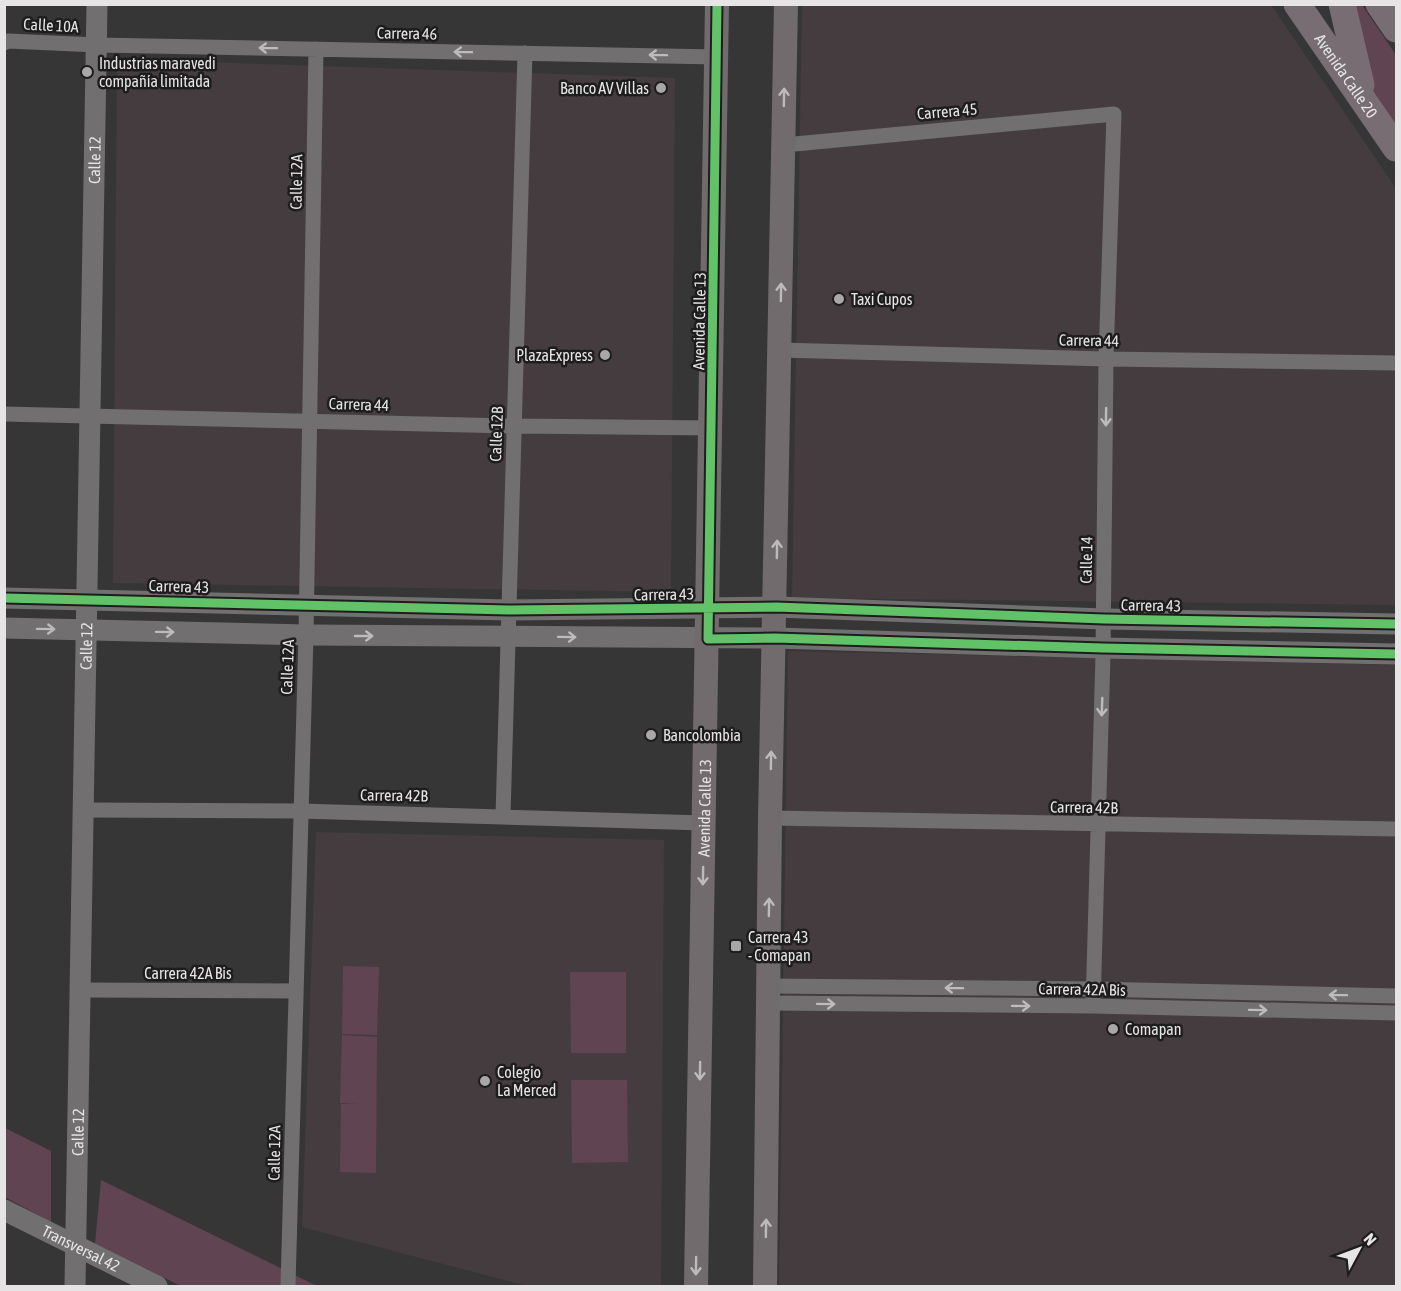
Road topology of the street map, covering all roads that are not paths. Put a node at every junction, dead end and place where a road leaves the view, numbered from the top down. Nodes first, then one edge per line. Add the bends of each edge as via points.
1 (98, 4) edge
2 (717, 4) edge
3 (786, 4) edge
4 (1297, 4) edge
5 (1342, 4) edge
6 (1379, 4) edge
7 (1396, 29) edge
8 (4, 43) edge
9 (97, 45) junction
10 (316, 49) junction
11 (525, 53) junction
12 (717, 57) junction
13 (1364, 100) junction
14 (1114, 114) joint
15 (784, 145) junction
16 (1396, 147) edge
17 (780, 350) junction
18 (1106, 359) junction
19 (1396, 363) edge
20 (4, 414) edge
21 (91, 415) junction
22 (308, 421) junction
23 (514, 426) junction
24 (712, 428) junction
25 (4, 598) edge
26 (87, 599) junction
27 (306, 606) junction
28 (776, 607) junction
29 (710, 608) junction
30 (509, 610) junction
31 (1104, 619) junction
32 (1396, 624) edge
33 (4, 628) edge
34 (87, 630) junction
35 (306, 635) junction
36 (508, 636) junction
37 (775, 638) junction
38 (708, 639) junction
39 (1103, 648) junction
40 (1396, 654) edge
41 (83, 810) junction
42 (301, 811) junction
43 (503, 816) junction
44 (770, 818) junction
45 (704, 823) junction
46 (1098, 825) junction
47 (1396, 829) edge
48 (1094, 989) junction
49 (80, 990) junction
50 (296, 991) junction
51 (1173, 991) junction
52 (1233, 992) junction
53 (768, 994) junction
54 (1396, 996) edge
55 (1093, 1006) junction
56 (1174, 1008) junction
57 (1234, 1010) junction
58 (1396, 1014) edge
59 (4, 1210) edge
60 (75, 1245) junction
61 (75, 1287) edge
62 (157, 1287) edge
63 (288, 1287) edge
64 (696, 1287) edge
65 (765, 1287) edge

1 - 9 street, Calle 12
2 - 12 main road, Avenida Calle 13
15 -> 3 main road
4 - 13 highway, Avenida Calle 20
5 - 13 highway
6 - 7 highway
8 - 9 street, Calle 10A
10 -> 9 street, Carrera 46
9 - 21 street, Calle 12
11 -> 10 street, Carrera 46
10 - 22 street, Calle 12A
12 -> 11 street, Carrera 46
11 - 23 street, Calle 12B
12 - 24 main road, Avenida Calle 13
13 - 16 highway, Avenida Calle 20
14 - 15 street, Carrera 45
14 - 18 street, Calle 14
17 -> 15 main road
17 - 18 street, Carrera 44
28 -> 17 main road
18 - 19 street, Carrera 44
18 -> 31 street, Calle 14
20 - 21 street, Carrera 44
21 - 22 street, Carrera 44
21 - 26 street, Calle 12
22 - 23 street, Carrera 44
22 - 27 street, Calle 12A
23 - 24 street, Carrera 44
23 - 30 street, Calle 12B
24 - 29 main road, Avenida Calle 13
25 - 26 street, Carrera 43
26 - 27 street, Carrera 43
26 - 34 street, Calle 12
27 - 30 street, Carrera 43
27 - 35 street, Calle 12A
28 - 29 street, Carrera 43
28 - 31 street, Carrera 43
28 - 37 main road
29 - 30 street, Carrera 43
29 - 38 main road, Avenida Calle 13
30 - 36 street, Calle 12B
31 - 32 street, Carrera 43
31 - 39 street, Calle 14
33 -> 34 street
34 -> 35 street
34 - 41 street, Calle 12
35 -> 36 street
35 - 42 street, Calle 12A
36 -> 38 street
36 - 43 street, Calle 12B
37 - 38 street
37 - 39 street
44 -> 37 main road
38 - 45 main road, Avenida Calle 13
39 - 40 street
39 -> 46 street, Calle 14
41 - 42 street, Carrera 42B
41 - 49 street, Calle 12
42 - 43 street, Carrera 42B
42 - 50 street, Calle 12A
43 - 45 street, Carrera 42B
44 - 46 street, Carrera 42B
53 -> 44 main road
45 -> 64 main road, Avenida Calle 13
46 - 47 street, Carrera 42B
46 - 48 street, Calle 14
48 - 51 street, Carrera 42A Bis
48 -> 53 street, Carrera 42A Bis
48 - 55 street, Calle 14
49 - 50 street, Carrera 42A Bis
49 - 60 street, Calle 12
50 - 63 street, Calle 12A
51 - 52 street, Carrera 42A Bis
51 - 56 street
54 -> 52 street, Carrera 42A Bis
52 - 57 street
53 -> 55 street, Carrera 42A Bis
65 -> 53 main road
55 - 56 street, Carrera 42A Bis
56 - 57 street, Carrera 42A Bis
57 -> 58 street, Carrera 42A Bis
59 - 60 street, Transversal 42
60 - 61 street, Calle 12
60 - 62 street, Transversal 42

